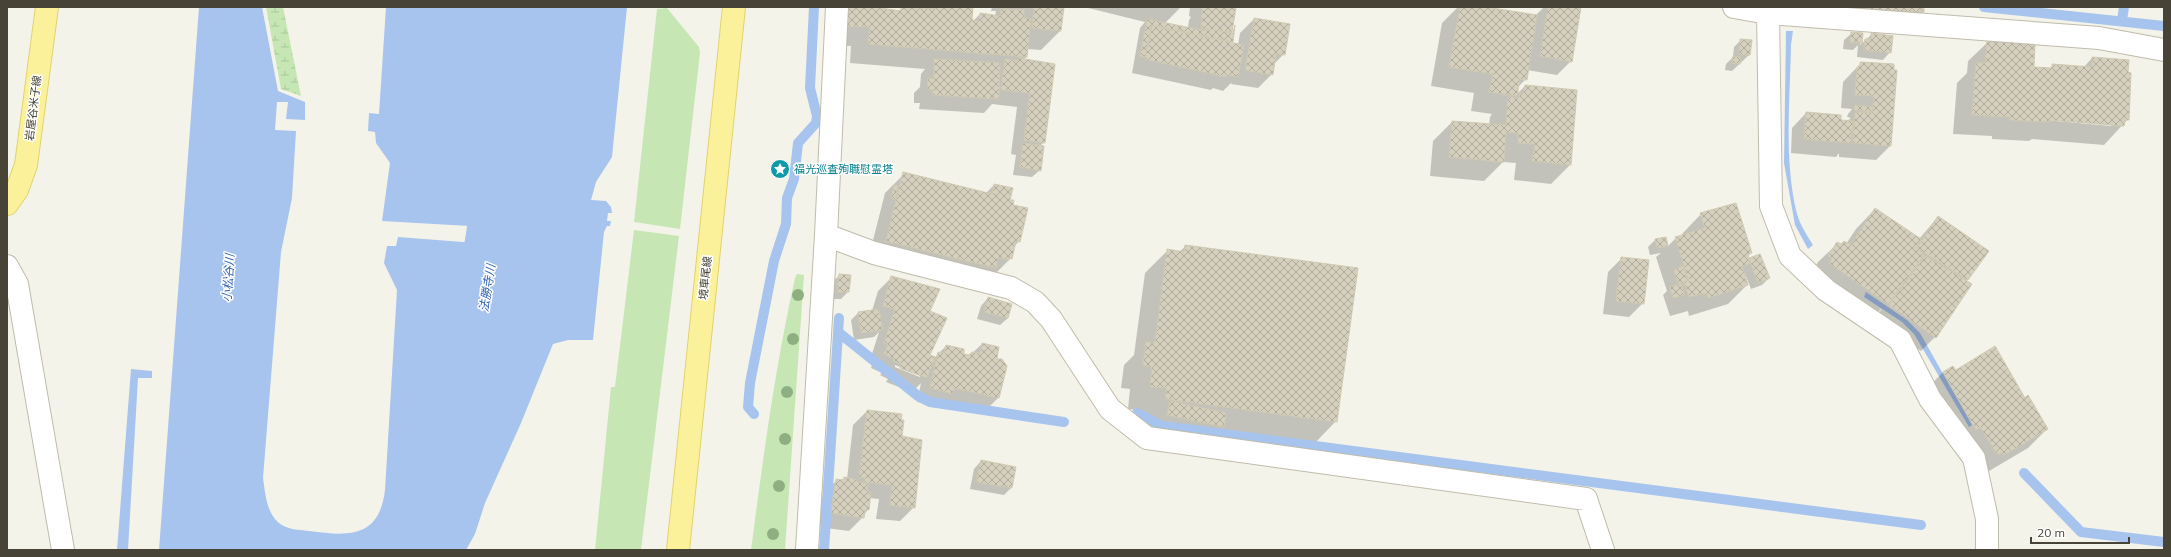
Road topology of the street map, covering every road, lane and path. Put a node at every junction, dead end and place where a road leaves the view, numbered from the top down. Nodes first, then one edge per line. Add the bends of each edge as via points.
1 (47, 7) edge
2 (734, 7) edge
3 (837, 7) edge
4 (1734, 7) edge
5 (1768, 13) junction
6 (2164, 50) edge
7 (7, 204) edge
8 (826, 236) junction
9 (7, 266) edge
10 (63, 550) edge
11 (678, 550) edge
12 (807, 550) edge
13 (1604, 550) edge
14 (1987, 550) edge

1 - 7 main road, 岩屋谷米子線 via 26,165 17,190
2 - 11 main road, 境車尾線
3 - 8 street
4 - 5 street
5 - 6 street via 2099,38
5 - 14 street via 1771,206 1790,256 1826,290 1900,340 1930,399 1974,458 1986,519
8 - 12 street
8 - 13 street via 874,253 1010,288 1035,302 1051,319 1110,409 1147,438 1586,499
9 - 10 street via 17,284

